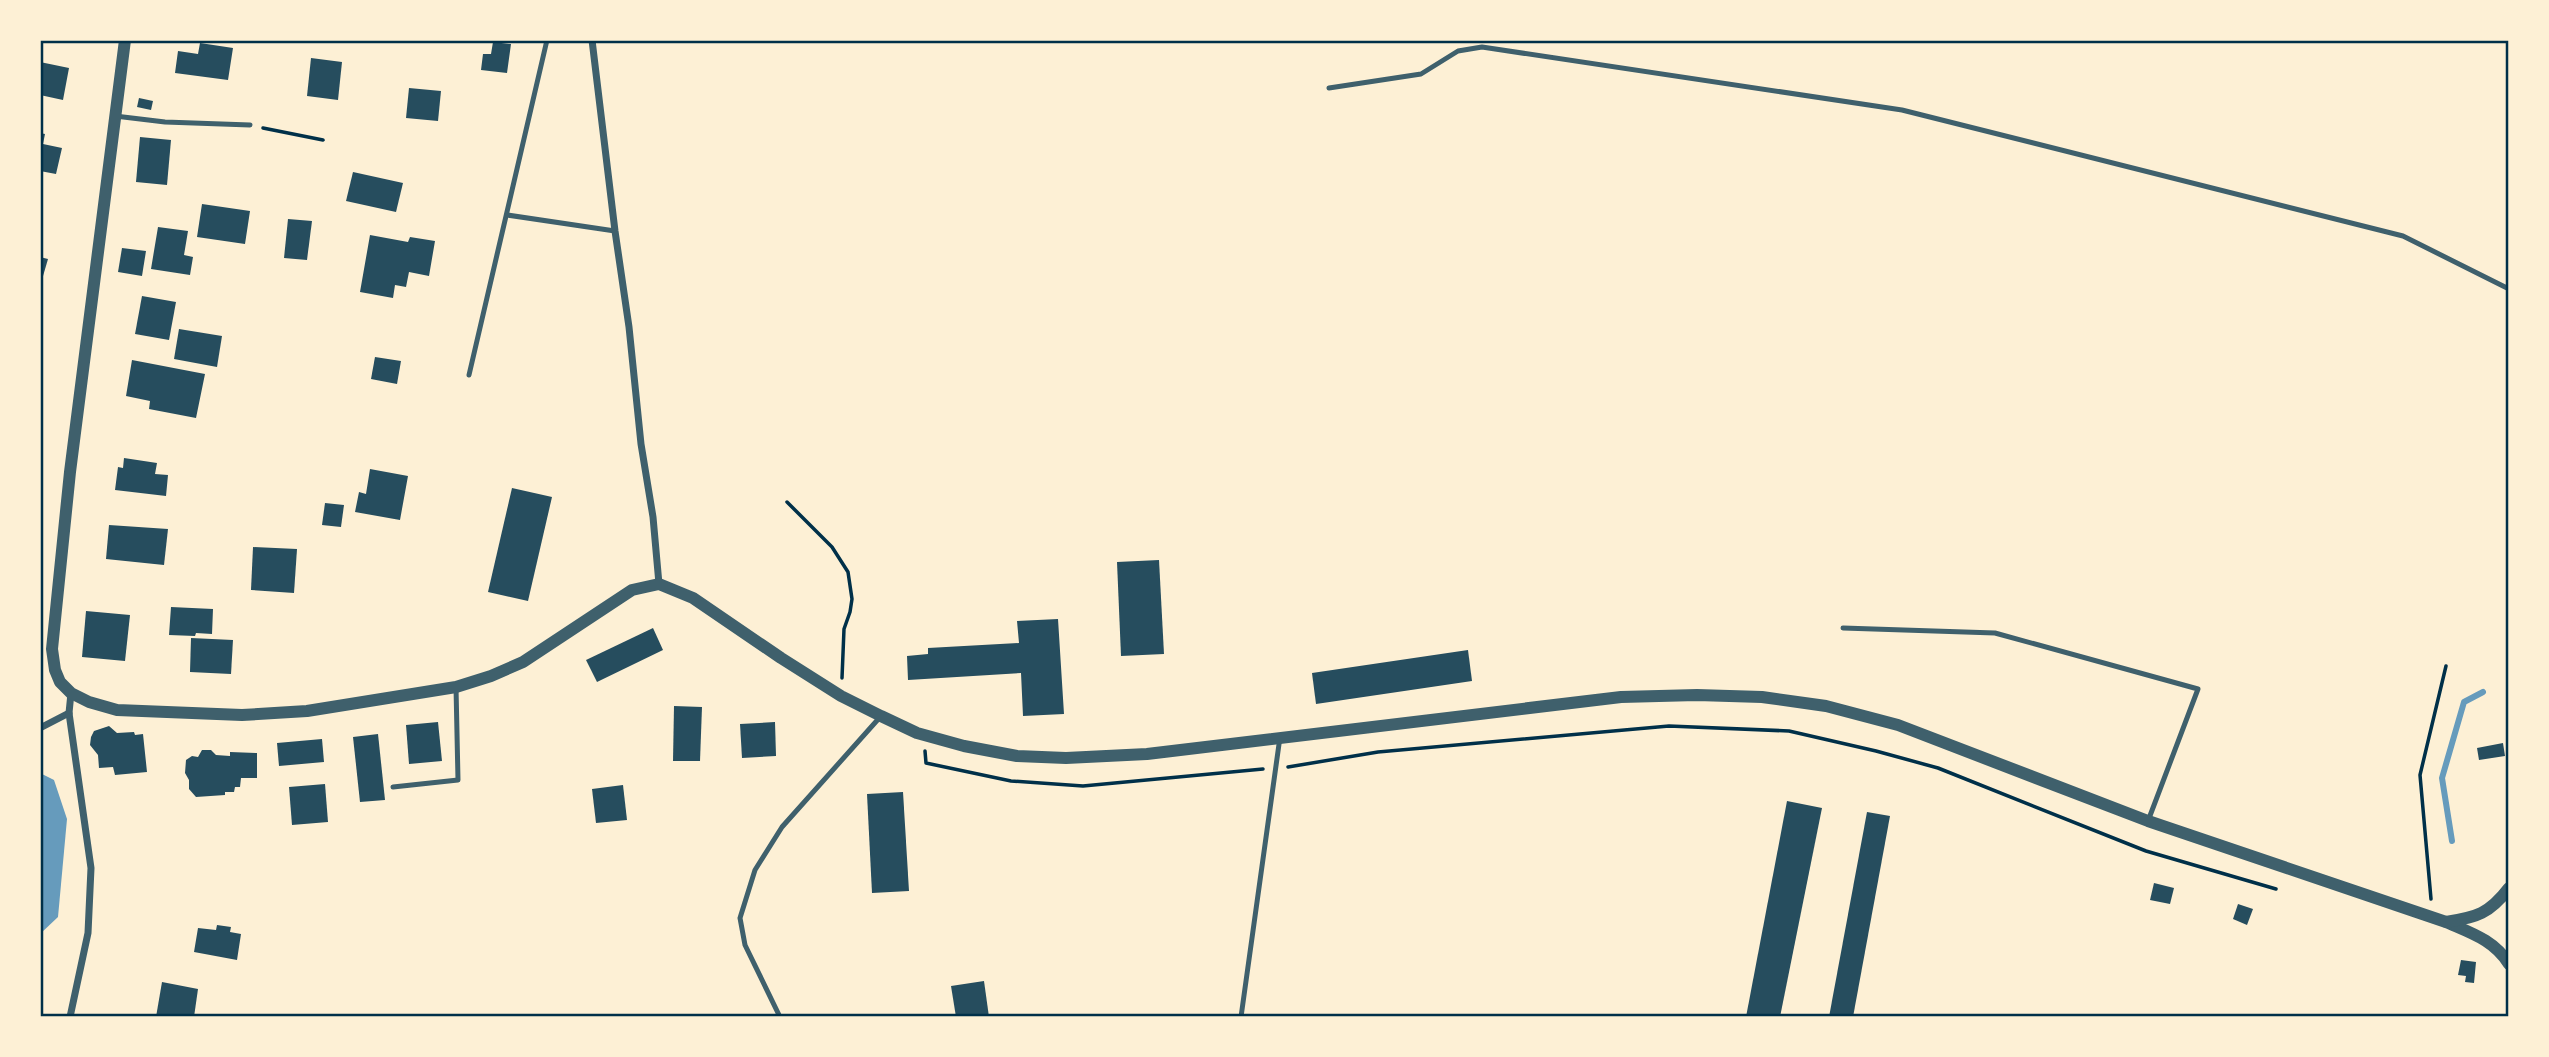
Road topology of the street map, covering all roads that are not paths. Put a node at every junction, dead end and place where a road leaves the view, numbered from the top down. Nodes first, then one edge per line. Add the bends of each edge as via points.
1 (125, 40) edge
2 (547, 40) edge
3 (592, 40) edge
4 (1329, 88) dead end
5 (115, 116) junction
6 (250, 125) road end
7 (507, 215) junction
8 (615, 231) junction
9 (2509, 289) edge
10 (469, 376) dead end
11 (659, 584) junction
12 (1843, 628) dead end
13 (456, 687) junction
14 (71, 693) junction
15 (69, 713) junction
16 (881, 716) junction
17 (40, 728) edge
18 (1280, 737) junction
19 (393, 787) dead end
20 (2148, 821) junction
21 (2509, 888) edge
22 (2446, 922) junction
23 (2509, 964) edge
24 (70, 1017) edge
25 (780, 1017) edge
26 (1241, 1017) edge

1 - 5 street
2 - 7 lane
3 - 8 street
4 - 9 lane via 1421,74 1458,51 1482,47 1864,103 2403,236
5 - 6 lane
5 - 14 street via 52,649 60,682
7 - 8 lane
7 - 10 lane
8 - 11 street
11 - 13 street via 632,590 523,662
11 - 16 street via 694,598 781,659
12 - 20 lane via 1995,633 2198,689
13 - 14 street via 307,711 242,715 117,710
13 - 19 lane via 458,780
14 - 15 street
15 - 17 street
15 - 24 street via 91,868 88,933
16 - 18 street via 917,733 964,746 1066,758 1147,754
16 - 25 lane via 782,827 755,870 740,918 746,945
18 - 20 street via 1621,697 1762,697 1826,706 1898,725
18 - 26 lane
20 - 22 street
21 - 22 street via 2496,905 2476,917
22 - 23 street via 2483,937

